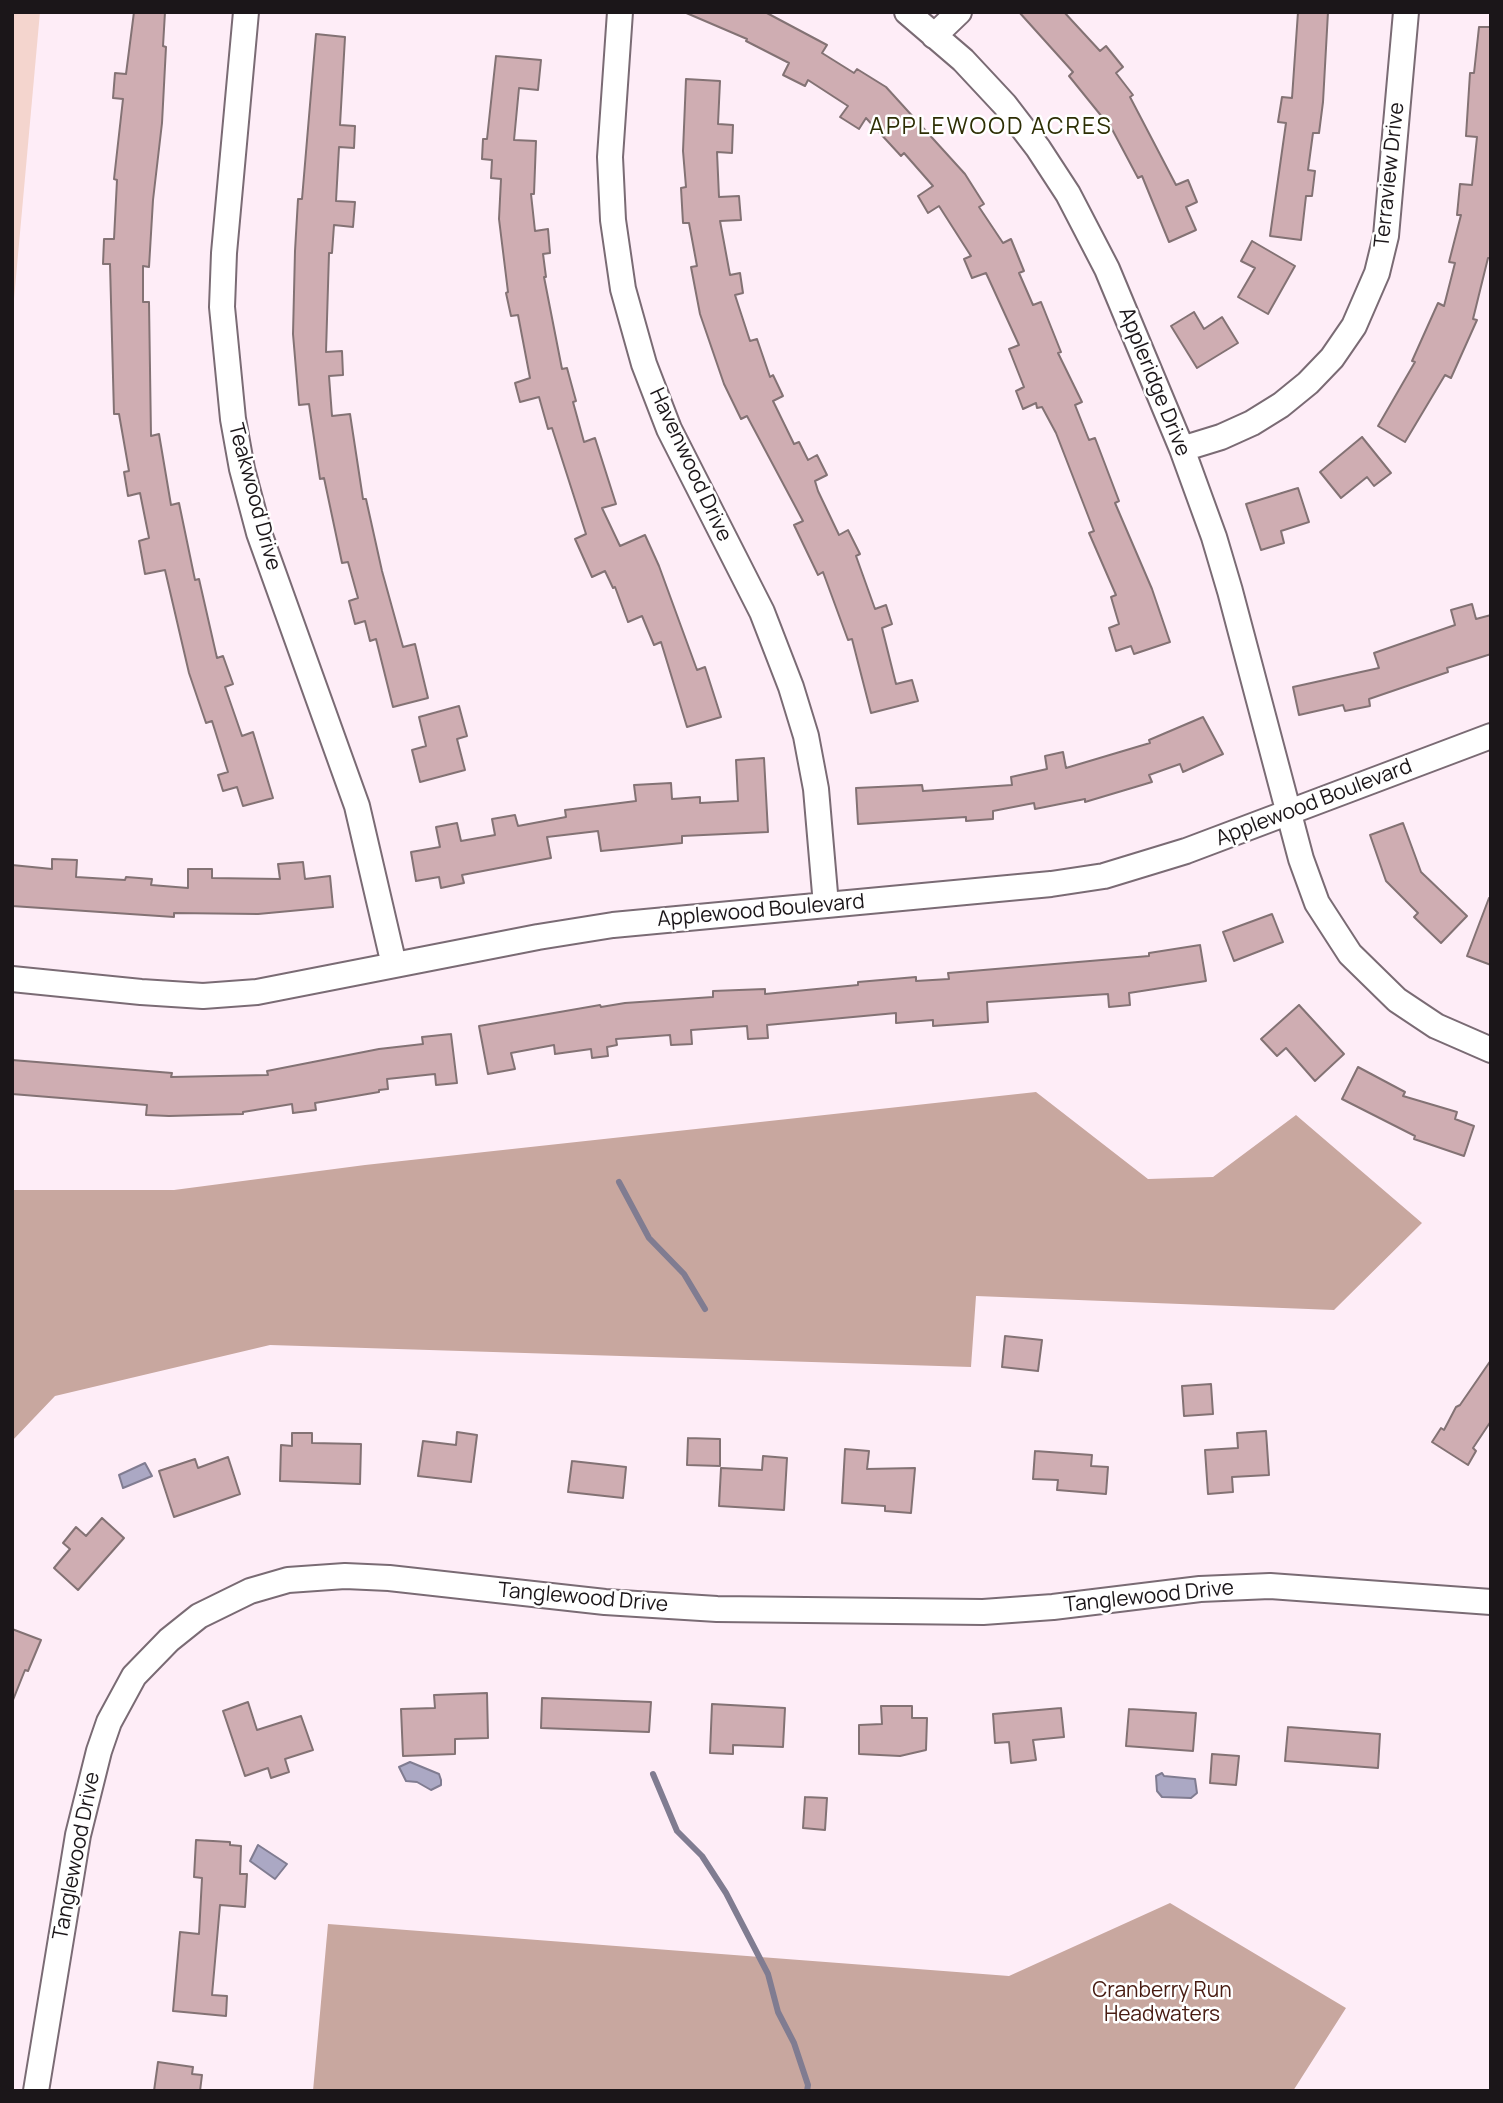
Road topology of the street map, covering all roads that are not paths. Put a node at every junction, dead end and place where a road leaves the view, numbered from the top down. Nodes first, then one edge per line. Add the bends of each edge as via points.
1 (246, 12) edge
2 (620, 12) edge
3 (907, 12) edge
4 (959, 12) edge
5 (1406, 12) edge
6 (934, 36) junction
7 (1182, 449) junction
8 (1491, 736) edge
9 (1289, 813) junction
10 (826, 905) junction
11 (394, 965) junction
12 (12, 979) edge
13 (1491, 1049) edge
14 (1491, 1602) edge
15 (36, 2091) edge

1 - 11 street, Teakwood Drive via 222,307 233,419 259,533 357,806
2 - 10 street, Havenwood Drive via 610,157 623,289 669,429 761,612 792,687 816,789
3 - 6 street, Appleridge Drive
4 - 6 street
5 - 7 street, Terraview Drive via 1386,236 1377,273 1354,326 1332,358 1281,405 1221,437
6 - 7 street, Appleridge Drive via 1005,105 1068,194 1107,269
7 - 9 street, Appleridge Drive via 1230,591
8 - 9 street, Applewood Boulevard
9 - 10 street, Applewood Boulevard via 1104,876 1004,890
9 - 13 street, Appleridge Drive via 1317,903 1350,954 1397,1000 1436,1027
10 - 11 street, Applewood Boulevard via 613,925
11 - 12 street, Applewood Boulevard via 257,992 203,996
14 - 15 street, Tanglewood Drive via 1270,1586 983,1612 717,1609 345,1576 288,1580 250,1591 199,1616 169,1640 134,1676 109,1722 78,1835

